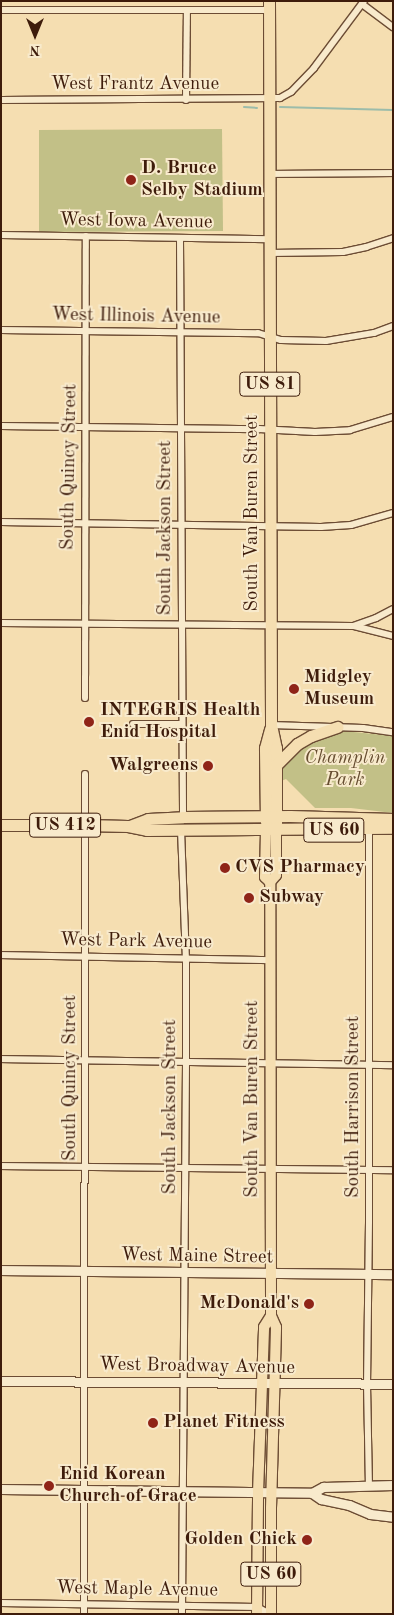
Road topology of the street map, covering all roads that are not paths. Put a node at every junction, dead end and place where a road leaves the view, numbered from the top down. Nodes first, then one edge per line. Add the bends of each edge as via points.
1 (363, 2) edge
2 (269, 6) edge
3 (1, 10) edge
4 (187, 10) junction
5 (393, 27) edge
6 (1, 100) edge
7 (186, 100) junction
8 (269, 100) junction
9 (393, 173) edge
10 (269, 174) junction
11 (1, 235) edge
12 (86, 236) junction
13 (180, 238) junction
14 (393, 238) edge
15 (270, 239) junction
16 (269, 253) junction
17 (393, 326) edge
18 (1, 330) edge
19 (86, 332) junction
20 (180, 333) junction
21 (270, 337) junction
22 (393, 417) edge
23 (1, 426) edge
24 (86, 427) junction
25 (180, 428) junction
26 (270, 431) junction
27 (393, 513) edge
28 (1, 522) edge
29 (85, 523) junction
30 (180, 525) junction
31 (270, 527) junction
32 (393, 609) edge
33 (1, 623) edge
34 (85, 624) junction
35 (181, 626) junction
36 (353, 626) junction
37 (270, 627) junction
38 (393, 636) edge
39 (84, 698) dead end
40 (133, 724) dead end
41 (181, 724) junction
42 (271, 725) junction
43 (337, 727) junction
44 (393, 732) edge
45 (276, 765) junction
46 (85, 774) dead end
47 (271, 816) junction
48 (183, 817) junction
49 (393, 820) edge
50 (1, 825) edge
51 (84, 825) junction
52 (128, 826) junction
53 (393, 828) edge
54 (181, 830) junction
55 (271, 830) junction
56 (369, 830) junction
57 (1, 955) edge
58 (86, 957) junction
59 (186, 958) junction
60 (271, 960) junction
61 (1, 1059) edge
62 (86, 1062) junction
63 (186, 1063) junction
64 (271, 1064) junction
65 (369, 1065) junction
66 (393, 1065) edge
67 (1, 1166) edge
68 (86, 1167) junction
69 (186, 1168) junction
70 (270, 1169) junction
71 (369, 1170) junction
72 (393, 1170) edge
73 (1, 1270) edge
74 (83, 1272) junction
75 (185, 1274) junction
76 (271, 1274) junction
77 (393, 1274) edge
78 (367, 1275) junction
79 (271, 1316) junction
80 (1, 1381) edge
81 (86, 1382) junction
82 (182, 1383) junction
83 (263, 1384) junction
84 (275, 1384) junction
85 (367, 1384) junction
86 (393, 1384) edge
87 (393, 1484) edge
88 (369, 1485) junction
89 (1, 1490) edge
90 (85, 1491) junction
91 (182, 1492) junction
92 (258, 1493) junction
93 (272, 1493) junction
94 (312, 1493) junction
95 (393, 1517) edge
96 (1, 1603) edge
97 (84, 1605) junction
98 (182, 1605) junction
99 (257, 1610) edge
100 (84, 1614) edge
101 (182, 1614) edge
102 (270, 1614) edge

1 - 5 street
1 - 8 street via 303,80 286,96
2 - 4 street
2 - 8 highway, South Van Buren Street / US 81
3 - 4 street
4 - 7 street
6 - 7 street, West Frantz Avenue
7 - 8 street, West Frantz Avenue
8 - 10 highway, South Van Buren Street / US 81
9 - 10 street
10 - 15 highway, South Van Buren Street / US 81
11 - 12 street, West Iowa Avenue
12 - 13 street, West Iowa Avenue
12 - 19 street, South Quincy Street
13 - 15 street, West Iowa Avenue
13 - 20 street, South Jackson Street
14 - 16 street via 366,248 336,252
15 - 16 highway, South Van Buren Street / US 81
16 - 21 highway, South Van Buren Street / US 81
17 - 21 street, West Illinois Avenue via 349,339 281,340
18 - 19 street, West Illinois Avenue
19 - 20 street, West Illinois Avenue
19 - 24 street, South Quincy Street
20 - 21 street, West Illinois Avenue via 258,332
20 - 25 street, South Jackson Street
21 - 26 highway, South Van Buren Street / US 81
22 - 26 street via 350,430
23 - 24 street
24 - 25 street
24 - 29 street, South Quincy Street
25 - 26 street
25 - 30 street, South Jackson Street
26 - 31 highway, South Van Buren Street / US 81
27 - 31 street via 351,525
28 - 29 street
29 - 30 street
29 - 34 street, South Quincy Street
30 - 31 street
30 - 35 street, South Jackson Street
31 - 37 highway, South Van Buren Street / US 81
32 - 36 street
33 - 34 street
34 - 35 street
34 - 39 street, South Quincy Street
35 - 37 street
35 - 41 street, South Jackson Street
36 - 37 street
36 - 38 street
37 - 42 highway, South Van Buren Street / US 81
40 - 41 street
41 - 48 street, South Jackson Street
42 - 43 street
42 - 45 highway, South Van Buren Street / US 81
42 - 47 highway, South Van Buren Street / US 81 via 265,748
43 - 44 street
43 - 45 highway via 297,744
45 - 47 highway, South Van Buren Street / US 81
46 - 51 street, South Quincy Street
47 - 48 highway, US 412
47 - 49 highway, US 60
47 - 55 highway, South Van Buren Street / US 60
48 - 52 highway, US 412 via 148,819
50 - 51 highway, US 412
51 - 52 highway, US 412
51 - 58 street, South Quincy Street
52 - 54 highway, US 412 via 147,830
53 - 56 highway, US 60
54 - 55 highway, US 412
54 - 59 street, South Jackson Street
55 - 56 highway, US 60
55 - 60 main road, South Van Buren Street / US 60 via 276,875 270,882
56 - 65 street, South Harrison Street
57 - 58 street, West Park Avenue
58 - 59 street, West Park Avenue
58 - 62 street, South Quincy Street
59 - 60 street, West Park Avenue
59 - 63 street, South Jackson Street
60 - 64 main road, South Van Buren Street / US 60
61 - 62 street
62 - 63 street
62 - 68 street, South Quincy Street
63 - 64 street
63 - 69 street, South Jackson Street
64 - 65 street
64 - 70 main road, South Van Buren Street / US 60
65 - 66 street
65 - 71 street, South Harrison Street
67 - 68 street
68 - 69 street
68 - 74 street, South Quincy Street
69 - 70 street
69 - 75 street, South Jackson Street
70 - 71 street
70 - 76 main road, South Van Buren Street / US 60
71 - 72 street
71 - 78 street, South Harrison Street
73 - 74 main road, West Maine Street
74 - 75 main road, West Maine Street
74 - 81 street, South Quincy Street
75 - 76 main road, West Maine Street
75 - 82 street, South Jackson Street
76 - 78 main road, West Maine Street
76 - 79 main road, South Van Buren Street / US 60
77 - 78 main road, West Maine Street
78 - 85 street, South Harrison Street
79 - 83 main road, US 60 via 264,1327
79 - 84 main road, US 60 via 276,1327
80 - 81 main road, West Broadway Avenue
81 - 82 main road, West Broadway Avenue
81 - 90 street, South Quincy Street
82 - 83 main road, West Broadway Avenue
82 - 91 street, South Jackson Street
83 - 84 main road, West Broadway Avenue
83 - 92 main road, US 60
84 - 85 main road, West Broadway Avenue
84 - 93 main road, US 60
85 - 86 main road, West Broadway Avenue
85 - 88 street, South Harrison Street
87 - 88 main road
88 - 94 main road via 322,1487
89 - 90 main road
90 - 91 main road
90 - 97 street, South Quincy Street
91 - 92 main road
91 - 98 street, South Jackson Street
92 - 93 main road
92 - 99 main road, US 60
93 - 94 main road
93 - 102 main road, US 60
94 - 95 main road via 321,1499 370,1514
96 - 97 street, West Maple Avenue
97 - 98 street, West Maple Avenue
97 - 100 street, South Quincy Street
98 - 99 street, West Maple Avenue
98 - 101 street, South Jackson Street
99 - 102 street, West Maple Avenue

